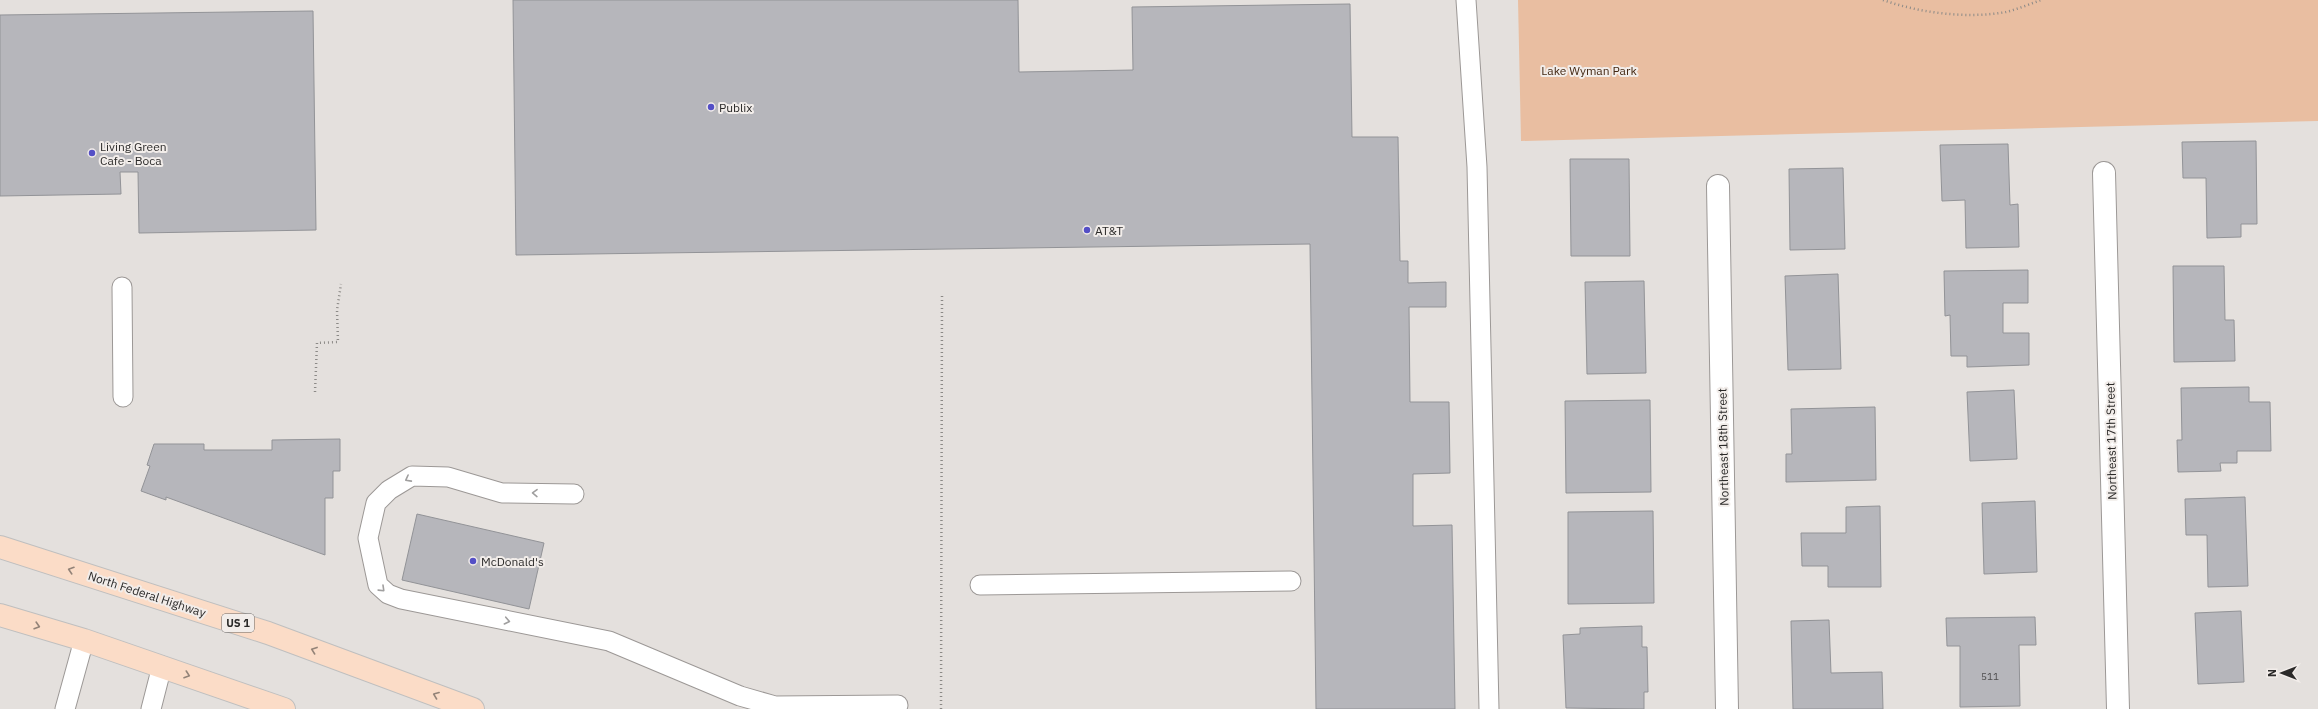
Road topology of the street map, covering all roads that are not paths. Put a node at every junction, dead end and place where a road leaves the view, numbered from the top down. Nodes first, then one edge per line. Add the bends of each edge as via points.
1 (1466, 0) edge
2 (2104, 173) dead end
3 (1718, 186) dead end
4 (122, 287) dead end
5 (123, 397) dead end
6 (574, 494) dead end
7 (0, 547) edge
8 (1291, 581) dead end
9 (980, 585) dead end
10 (0, 615) edge
11 (84, 640) junction
12 (162, 666) junction
13 (898, 705) dead end
14 (65, 709) edge
15 (151, 709) edge
16 (284, 709) edge
17 (473, 709) edge
18 (1488, 709) edge
19 (1727, 709) edge
20 (2118, 709) edge

1 - 18 lane via 1477,167
2 - 20 street, Northeast 17th Street
3 - 19 street, Northeast 18th Street
4 - 5 lane
6 -> 13 lane via 502,492 448,477 412,476 389,490 376,503 368,538 378,585 388,594 401,599 609,641 740,696 775,706
17 -> 7 main road, North Federal Highway / US 1 via 268,633
8 - 9 lane
10 -> 11 main road
11 - 12 main road
11 - 14 lane
12 - 15 lane
12 -> 16 main road

